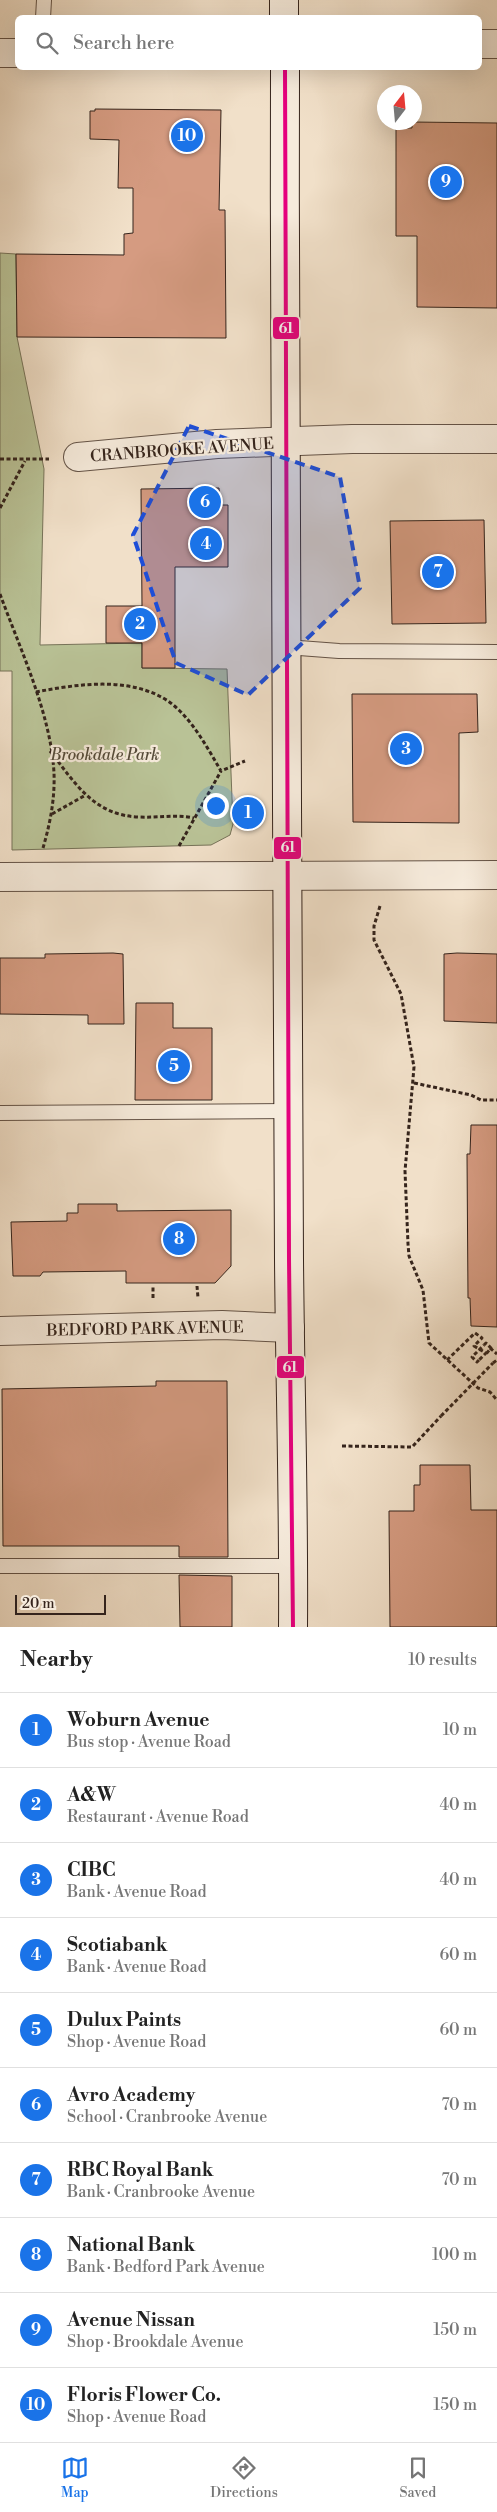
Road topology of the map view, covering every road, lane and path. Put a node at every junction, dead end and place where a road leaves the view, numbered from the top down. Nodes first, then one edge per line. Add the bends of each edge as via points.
1 (44, 0) edge
2 (284, 0) edge
3 (43, 15) edge
4 (284, 15) edge
5 (482, 44) edge
6 (497, 44) edge
7 (0, 53) edge
8 (15, 53) edge
9 (285, 70) edge
10 (497, 439) edge
11 (284, 441) junction
12 (78, 457) joint
13 (0, 459) edge
14 (25, 461) junction
15 (0, 508) edge
16 (0, 594) edge
17 (286, 647) junction
18 (497, 652) edge
19 (36, 692) junction
20 (50, 750) junction
21 (245, 761) dead end
22 (222, 771) junction
23 (84, 796) junction
24 (52, 814) junction
25 (194, 818) junction
26 (497, 875) edge
27 (175, 876) junction
28 (288, 876) junction
29 (0, 877) edge
30 (44, 877) junction
31 (380, 906) dead end
32 (414, 1083) junction
33 (497, 1100) edge
34 (290, 1111) junction
35 (0, 1113) edge
36 (290, 1328) junction
37 (0, 1331) edge
38 (485, 1344) junction
39 (497, 1354) edge
40 (447, 1360) junction
41 (479, 1360) junction
42 (497, 1360) edge
43 (497, 1400) edge
44 (342, 1446) dead end
45 (0, 1566) edge
46 (294, 1566) junction
47 (294, 1627) edge

1 - 3 lane
2 - 4 main road
5 - 6 main road
7 - 8 main road
9 - 11 main road
10 - 11 main road, CRANBROOKE AVENUE
11 - 12 main road, CRANBROOKE AVENUE
11 - 17 main road
12 - 14 path
13 - 14 path
14 - 15 path
16 - 19 path
17 - 18 lane via 339,651
17 - 28 main road
19 - 20 path
19 - 22 path via 107,684 156,695 169,702 185,718
20 - 23 path
20 - 24 path via 54,772
21 - 22 path
22 - 25 path
23 - 24 path
23 - 25 path via 101,807 134,817 178,815
24 - 30 path via 42,853
25 - 27 path via 179,846
26 - 28 main road
27 - 28 main road
27 - 30 main road
28 - 34 main road
29 - 30 main road
31 - 32 path via 374,940 401,994
32 - 33 path via 480,1100
32 - 40 path via 405,1171 409,1256 423,1290 429,1343
34 - 35 lane
34 - 36 main road
36 - 37 main road, BEDFORD PARK AVENUE via 222,1326
36 - 46 main road
38 - 39 path
38 - 41 path via 491,1348
38 - 41 path via 472,1357
40 - 41 path via 476,1333 482,1338 474,1346 486,1353
40 - 43 path
42 - 44 path, bridge via 412,1447
45 - 46 lane
46 - 47 main road

